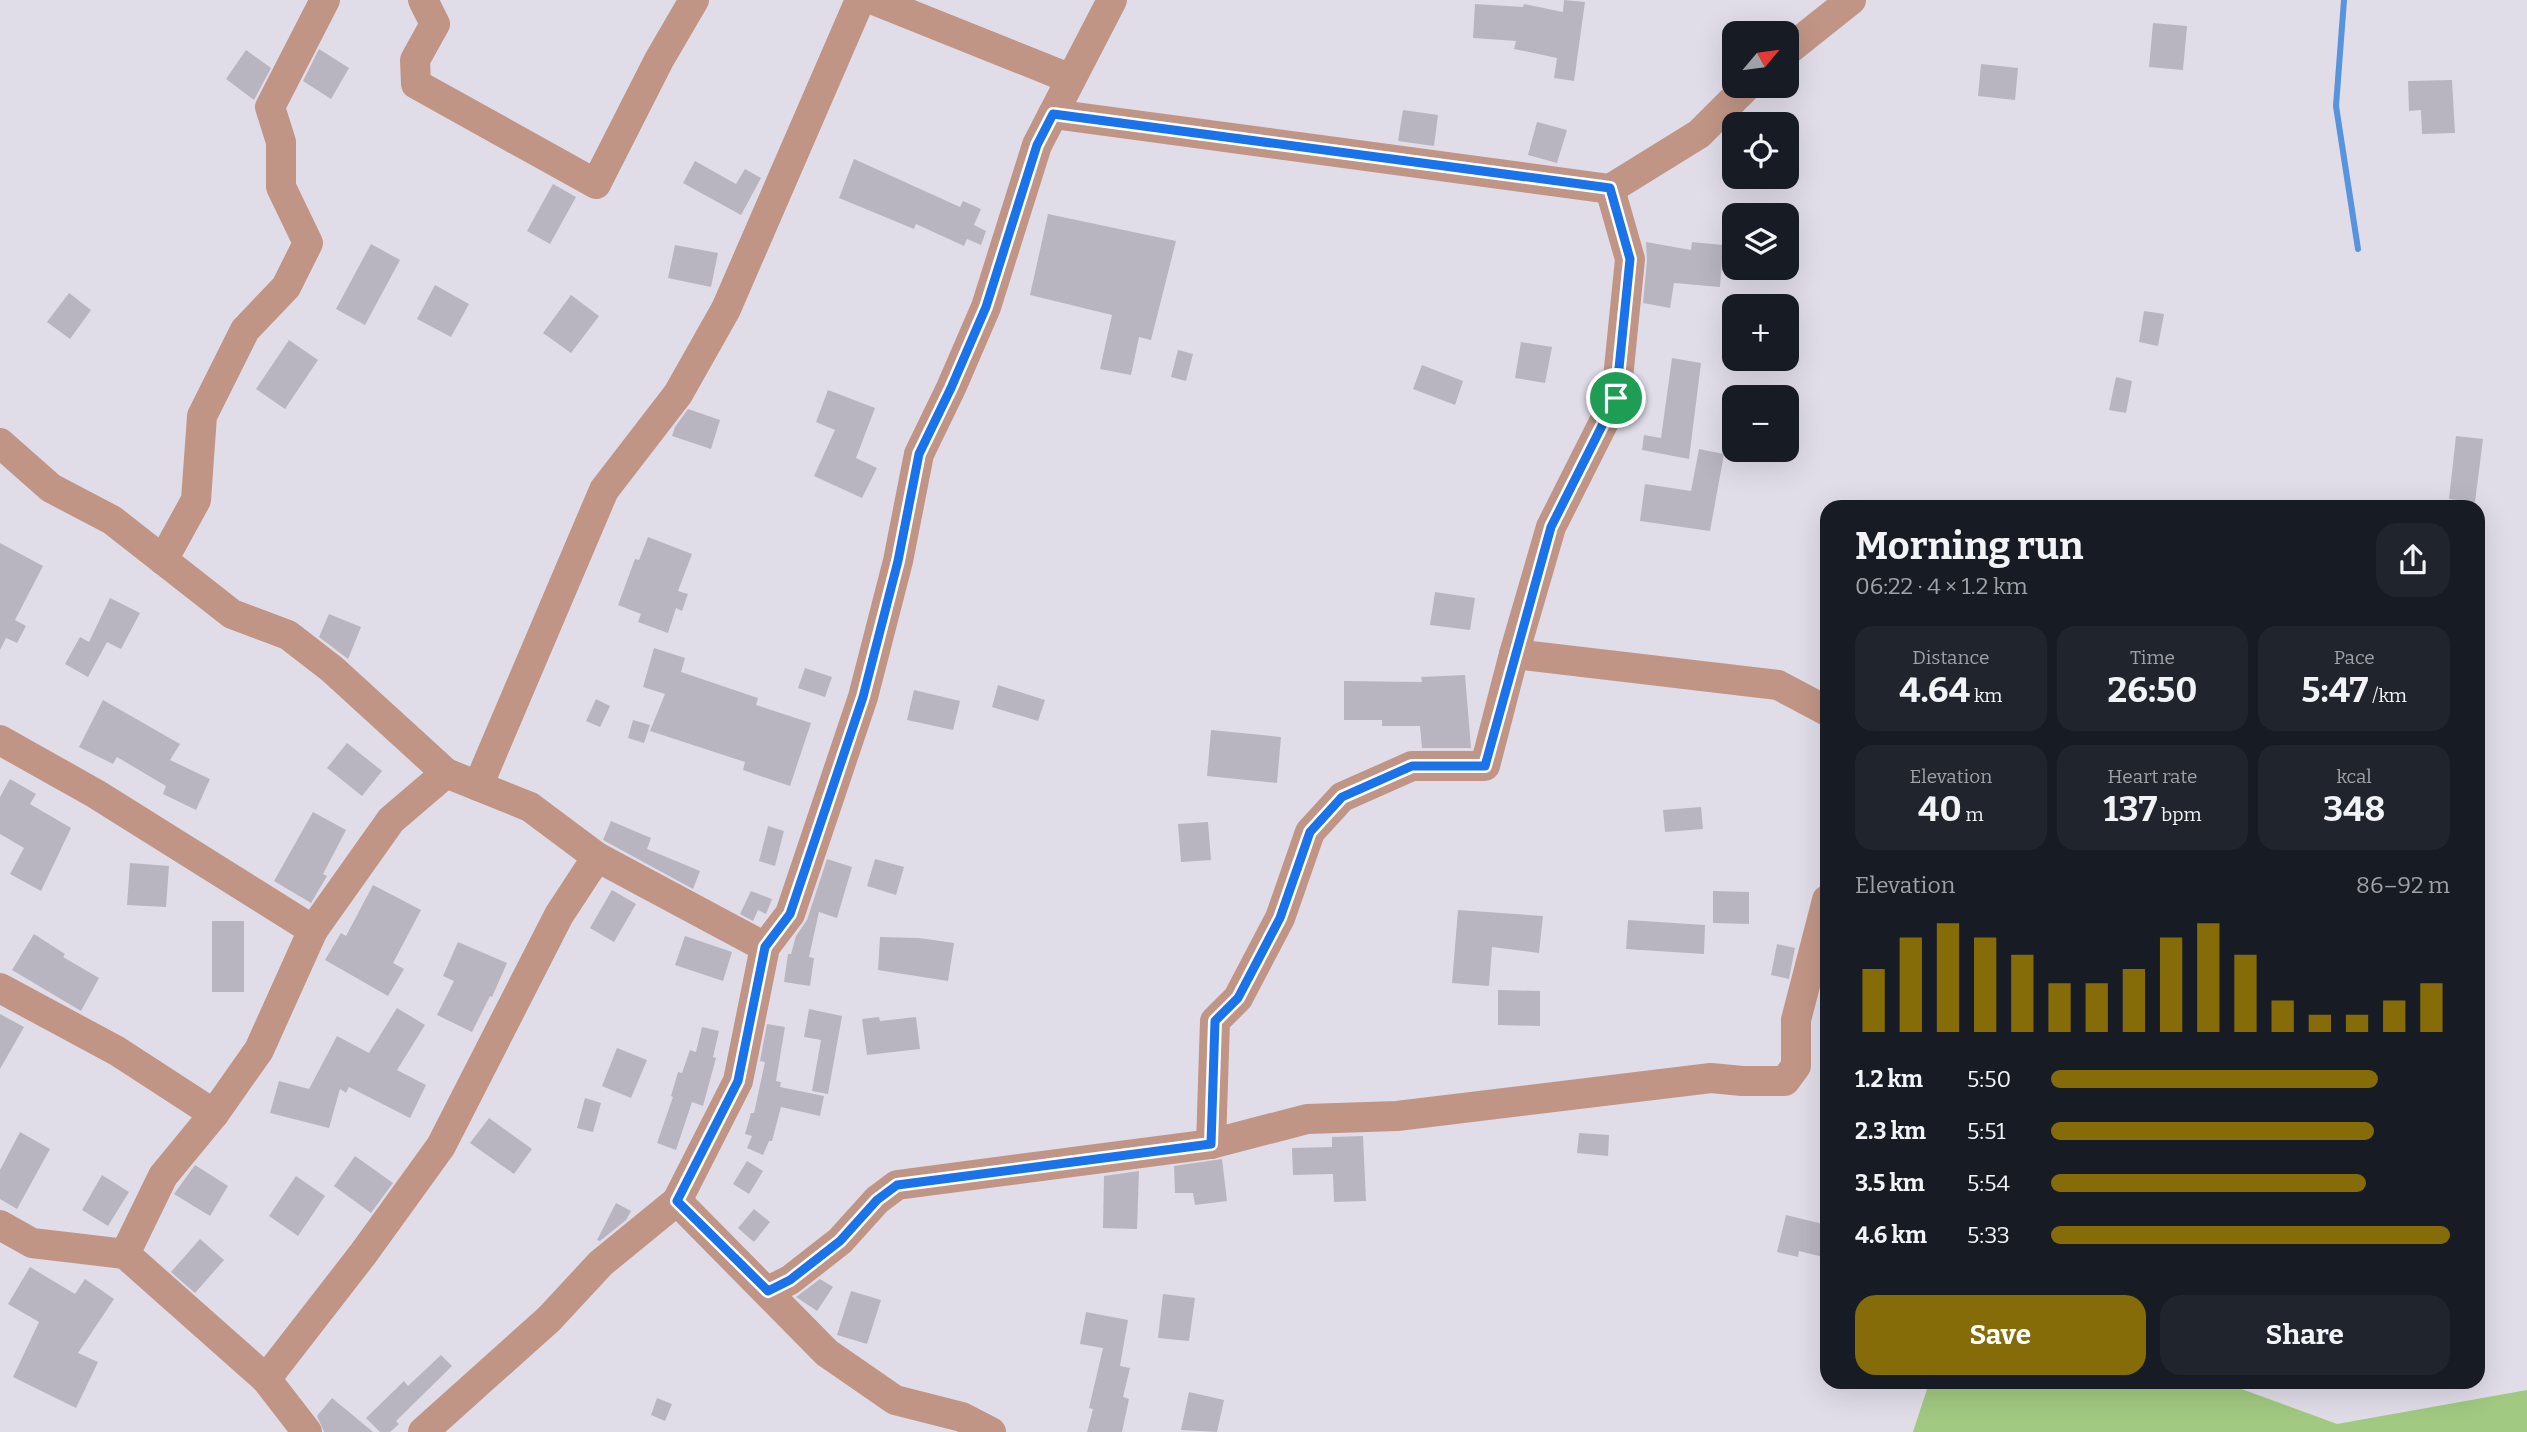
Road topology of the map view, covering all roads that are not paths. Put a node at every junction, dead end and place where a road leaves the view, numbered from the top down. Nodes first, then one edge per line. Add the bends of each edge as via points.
1 (325, 0) edge
2 (423, 0) edge
3 (694, 0) edge
4 (860, 0) edge
5 (874, 0) edge
6 (1112, 0) edge
7 (1851, 0) edge
8 (1799, 41) edge
9 (1071, 79) junction
10 (1735, 98) edge
11 (1053, 114) junction
12 (1610, 188) junction
13 (0, 443) edge
14 (163, 560) junction
15 (1514, 654) junction
16 (1820, 707) edge
17 (0, 740) edge
18 (446, 773) junction
19 (478, 786) junction
20 (597, 857) junction
21 (1820, 927) edge
22 (313, 930) junction
23 (765, 947) junction
24 (0, 988) edge
25 (214, 1114) junction
26 (1211, 1144) junction
27 (677, 1201) junction
28 (0, 1225) edge
29 (125, 1254) junction
30 (768, 1291) junction
31 (266, 1379) junction
32 (307, 1432) edge
33 (424, 1432) edge
34 (991, 1432) edge

1 - 14 street via 270,107 281,142 281,187 308,243 286,288 245,330 202,416 196,500
2 - 3 street via 435,24 415,61 416,84 596,184
4 - 19 street via 726,309 678,394 604,490
5 - 9 street
6 - 9 street
7 - 8 street
9 - 11 street
10 - 12 street via 1699,134
11 - 12 street
11 - 23 street via 1037,145 986,307 919,454 898,561 863,697 790,914
12 - 15 street via 1630,259 1616,398 1551,527
13 - 14 street via 51,488 112,520
14 - 18 street via 232,614 288,635
15 - 16 street via 1778,685
15 - 26 street via 1485,766 1412,766 1342,797 1310,832 1280,918 1238,998 1215,1021
17 - 22 street via 96,794
18 - 19 street
18 - 22 street via 391,820
19 - 20 street via 530,807
20 - 23 street
20 - 31 street via 559,915 441,1146
21 - 26 street via 1796,1020 1796,1066 1785,1081 1711,1078 1397,1116 1307,1119
22 - 25 street via 259,1050
23 - 27 street via 738,1081
24 - 25 street via 117,1051
25 - 29 street via 163,1176
26 - 30 street via 897,1185 840,1241 790,1280
27 - 30 street
27 - 33 street via 601,1263 549,1319
28 - 29 street via 32,1243
29 - 31 street
30 - 34 street via 827,1353 895,1400 962,1417
31 - 32 street

